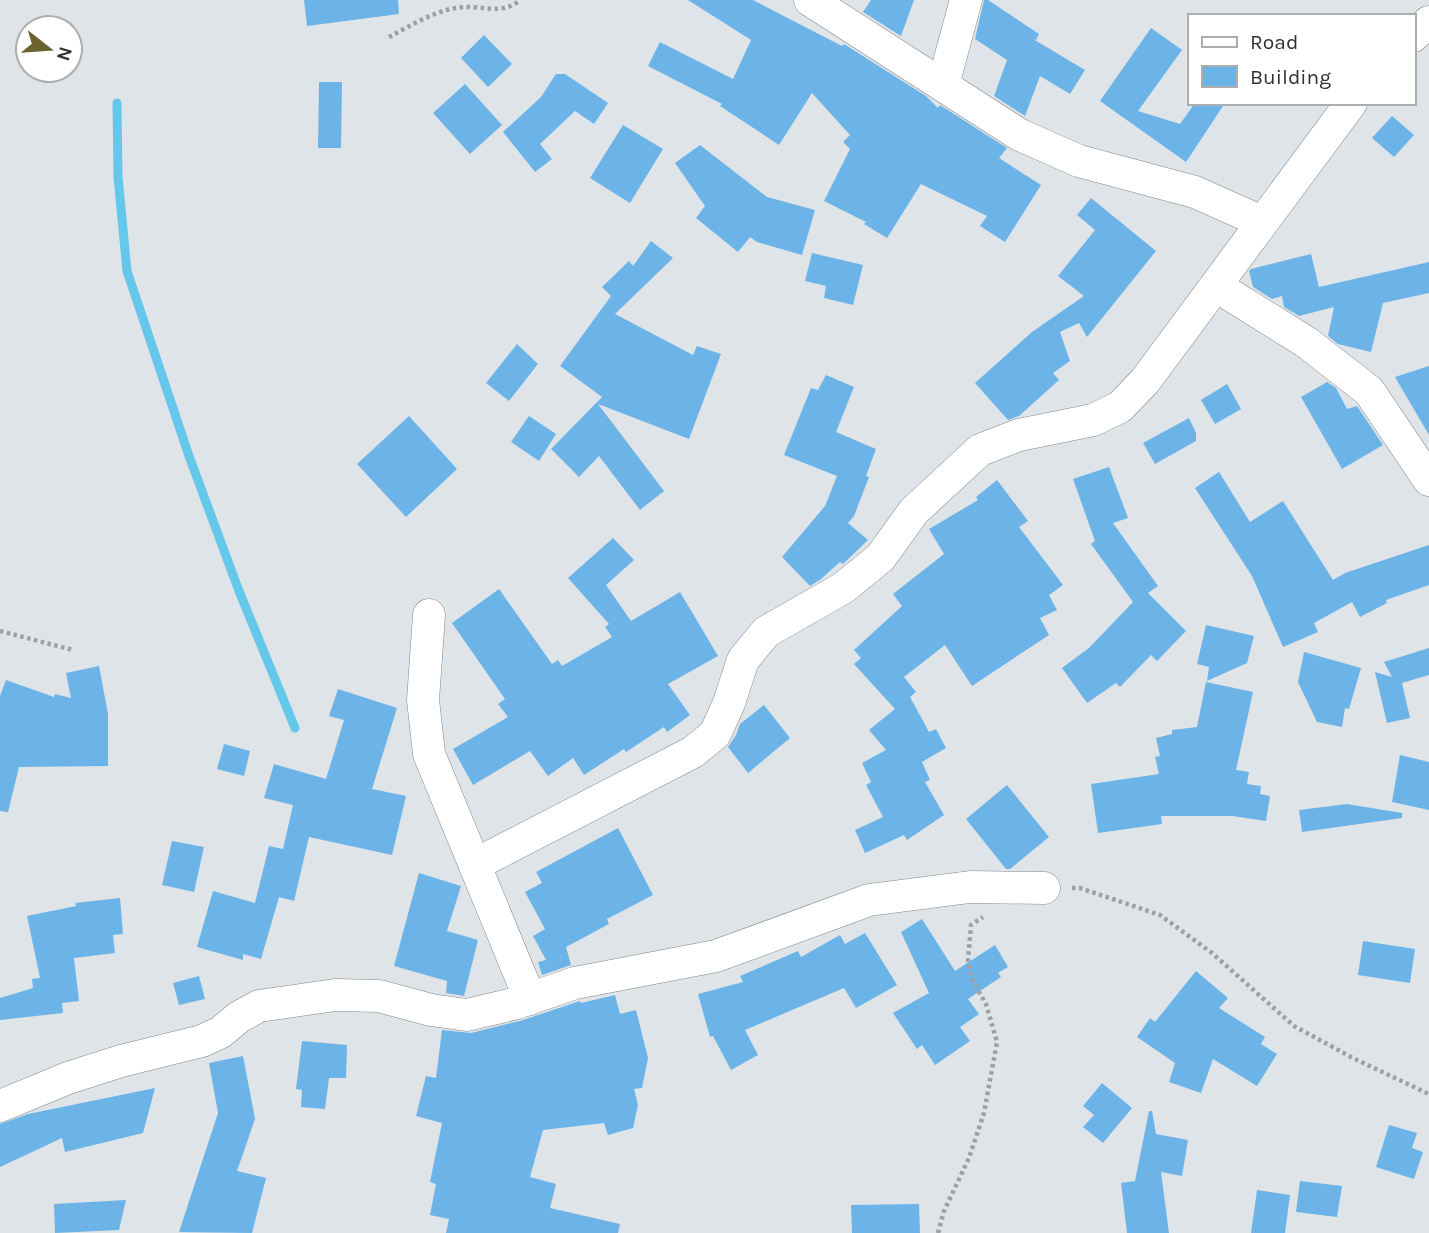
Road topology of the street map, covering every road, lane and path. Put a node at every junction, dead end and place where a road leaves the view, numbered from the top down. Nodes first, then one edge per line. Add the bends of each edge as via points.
1 (520, 0) edge
2 (810, 0) edge
3 (967, 0) edge
4 (1429, 22) edge
5 (1415, 34) edge
6 (389, 37) dead end
7 (943, 85) junction
8 (1350, 105) edge
9 (1262, 222) junction
10 (1216, 286) junction
11 (1429, 480) edge
12 (429, 615) dead end
13 (0, 631) edge
14 (73, 650) dead end
15 (476, 864) junction
16 (1044, 888) joint
17 (990, 913) dead end
18 (530, 999) junction
19 (1429, 1094) edge
20 (0, 1106) edge
21 (938, 1233) edge

1 - 6 path via 507,9 463,7
2 - 7 street
3 - 7 street
4 - 5 street
7 - 9 street via 1020,135 1079,161 1195,192
8 - 9 street
9 - 10 street
10 - 11 street via 1306,342 1369,391
10 - 15 street via 1146,381 1120,407 1093,420 1019,435 980,450 914,511 880,558 843,588 766,632 743,660 715,734 693,752
12 - 15 street via 423,701 429,754
13 - 14 path
15 - 18 street
16 - 18 street via 970,887 869,901 716,956 575,983
16 - 19 path via 1080,888 1160,915 1212,953 1294,1026
17 - 21 path via 971,925 968,961 997,1042 984,1113
18 - 20 street via 467,1015 379,996 335,995 259,1006 202,1041 121,1061

